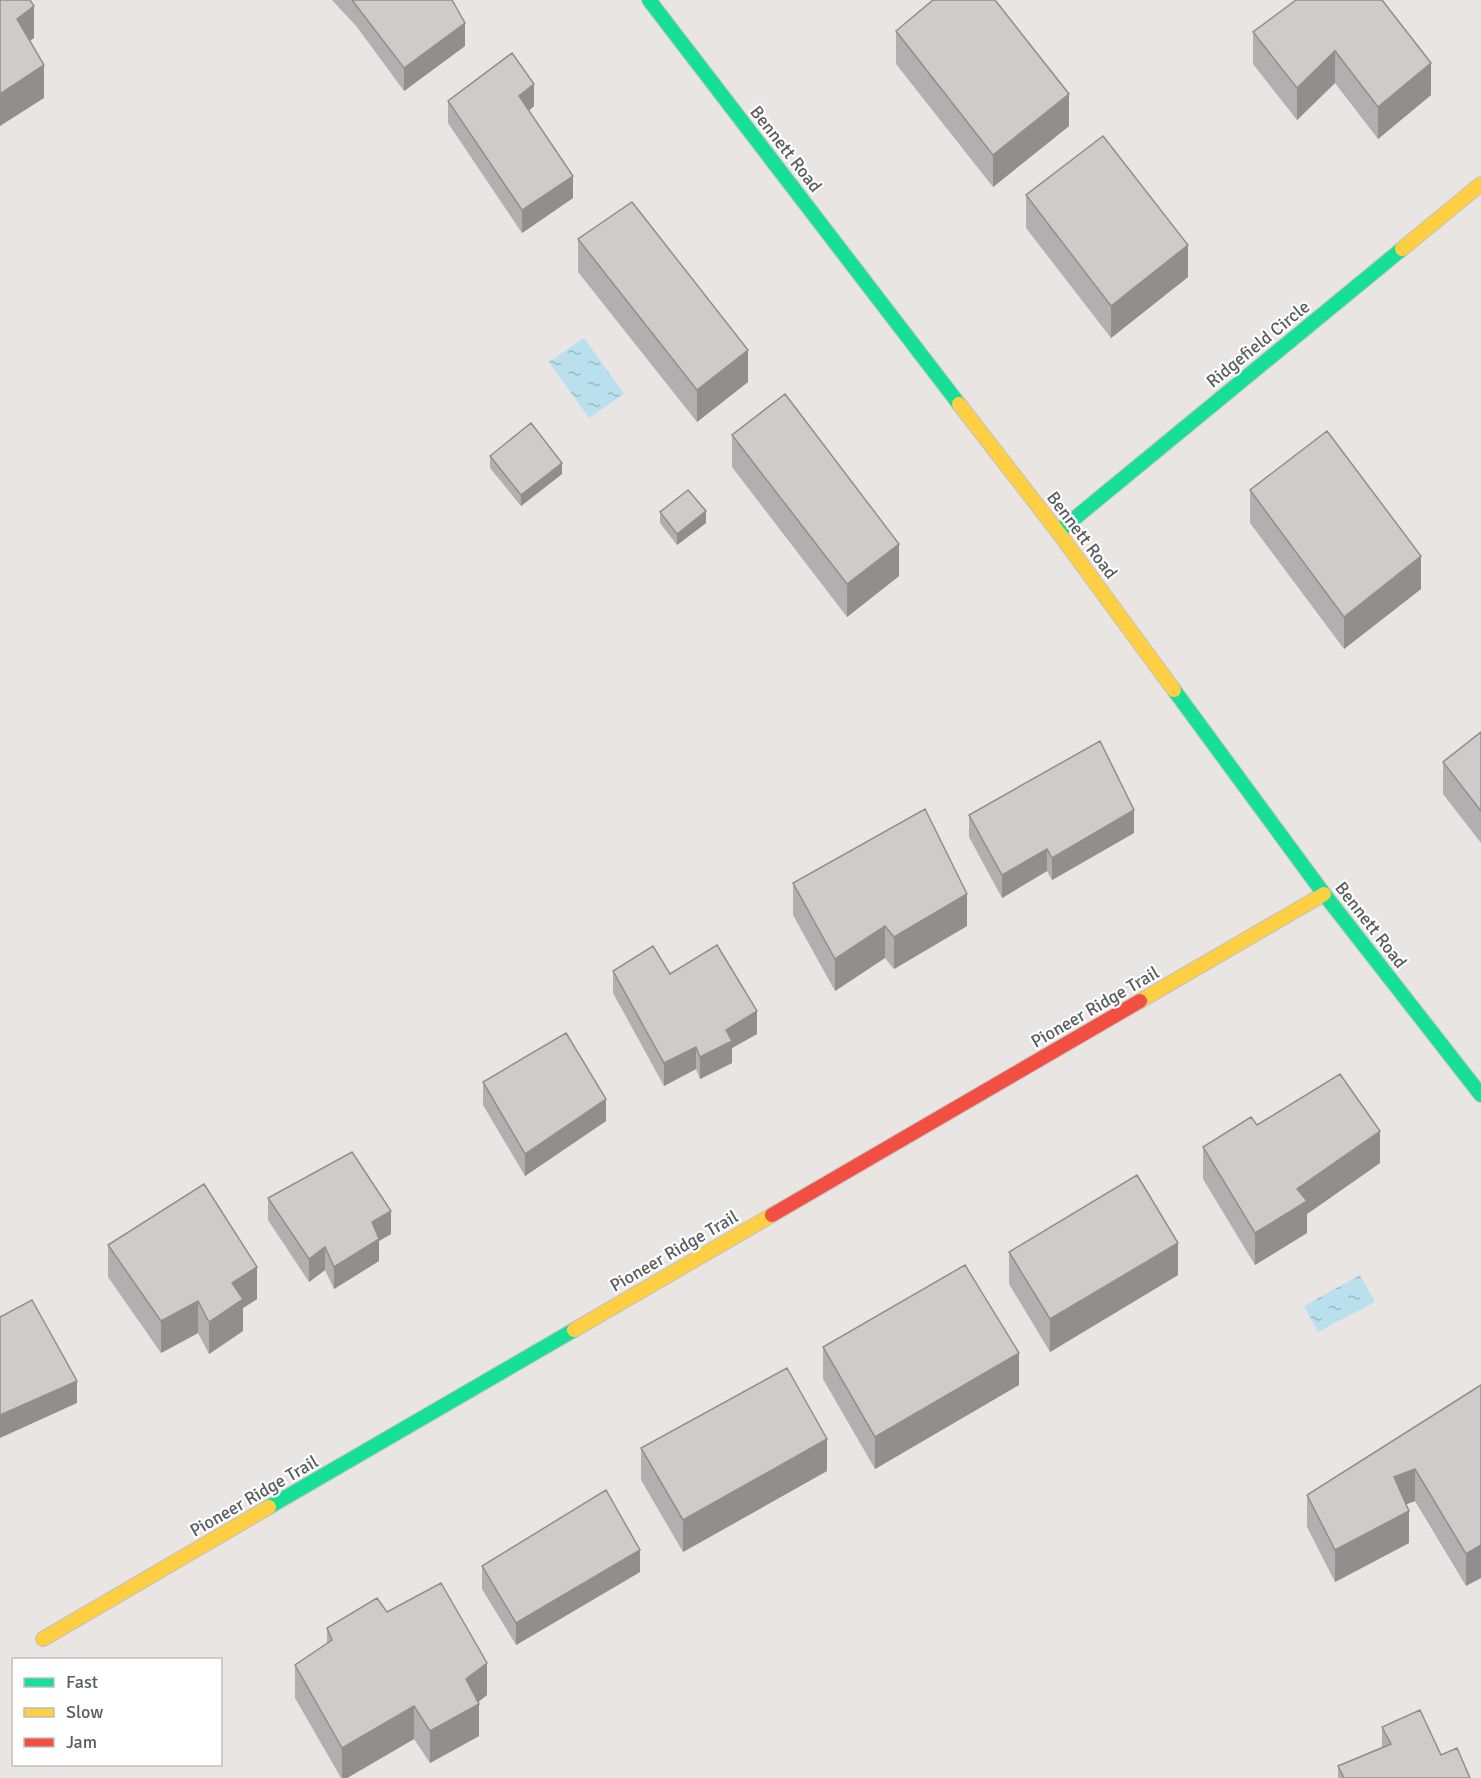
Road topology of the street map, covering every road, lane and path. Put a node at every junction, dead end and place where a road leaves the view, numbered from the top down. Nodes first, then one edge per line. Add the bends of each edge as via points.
1 (649, 0) edge
2 (1481, 184) edge
3 (1058, 532) junction
4 (1324, 894) junction
5 (1481, 1095) edge
6 (43, 1639) dead end

1 - 3 street, Bennett Road
2 - 3 street, Ridgefield Circle
3 - 4 street, Bennett Road
4 - 5 street, Bennett Road
4 - 6 street, Pioneer Ridge Trail

